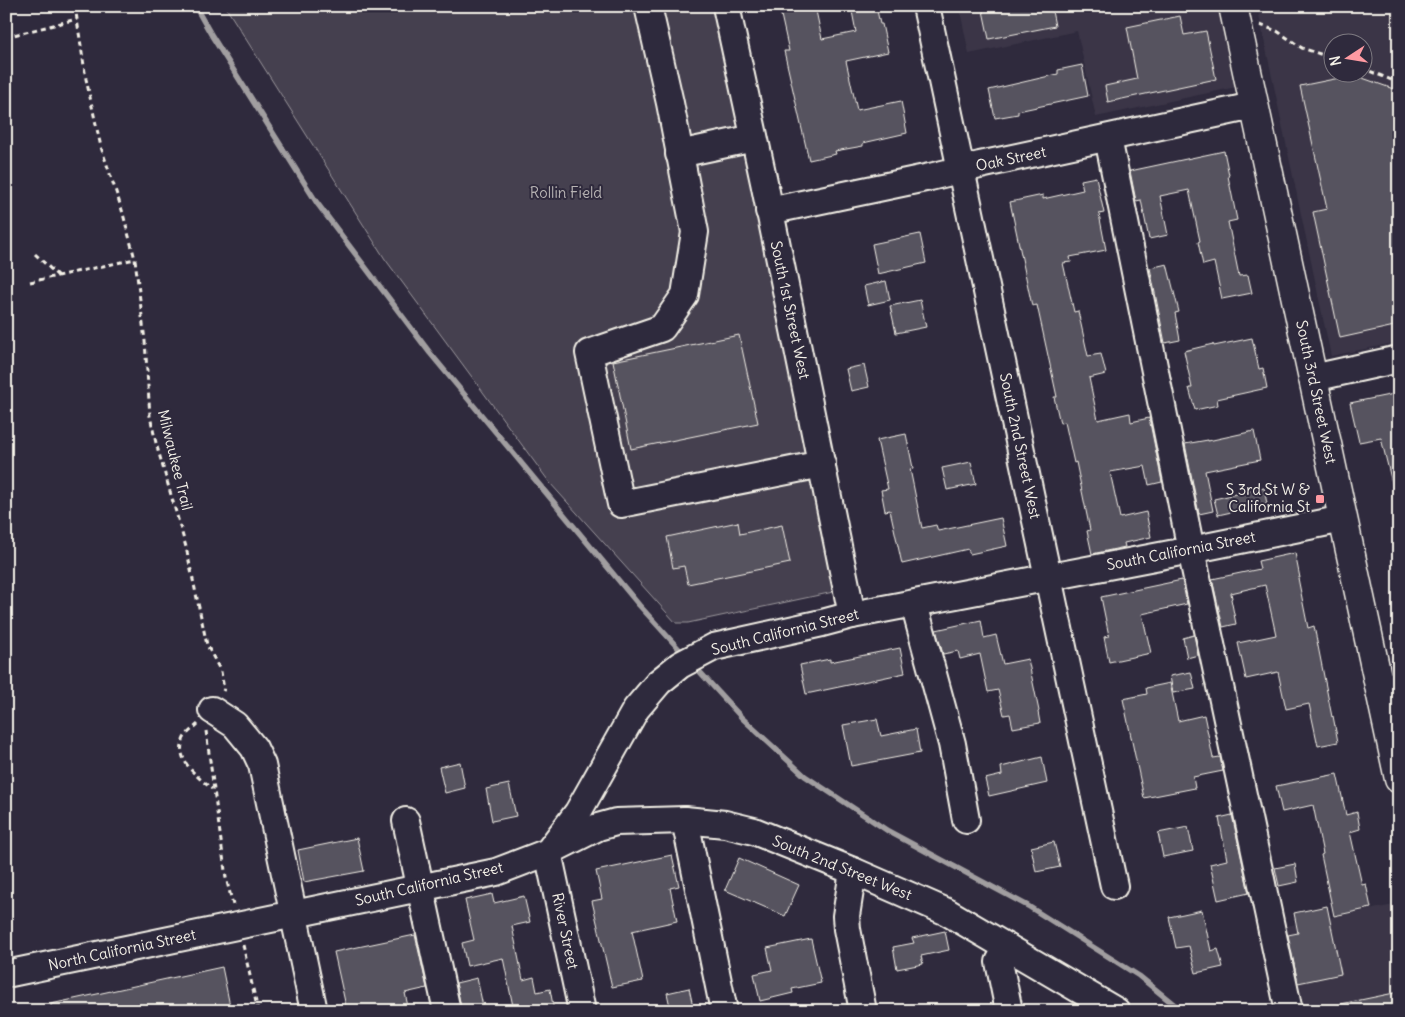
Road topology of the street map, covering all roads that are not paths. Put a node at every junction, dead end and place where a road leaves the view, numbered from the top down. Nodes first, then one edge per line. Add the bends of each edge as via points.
1 (648, 6) edge
2 (726, 6) edge
3 (926, 6) edge
4 (1233, 6) edge
5 (1253, 106) junction
6 (754, 138) junction
7 (1108, 138) junction
8 (679, 154) junction
9 (961, 170) junction
10 (769, 211) junction
11 (1399, 359) edge
12 (1313, 378) junction
13 (822, 464) junction
14 (1343, 519) junction
15 (1191, 550) junction
16 (1048, 577) junction
17 (914, 604) junction
18 (852, 615) junction
19 (1389, 686) edge
20 (208, 715) road end
21 (1399, 779) edge
22 (685, 820) junction
23 (966, 820) dead end
24 (406, 821) dead end
25 (548, 852) junction
26 (853, 871) junction
27 (1114, 886) dead end
28 (421, 888) junction
29 (293, 914) junction
30 (238, 926) joint
31 (1007, 947) junction
32 (6, 974) edge
33 (314, 1011) edge
34 (447, 1011) edge
35 (582, 1011) edge
36 (724, 1011) edge
37 (862, 1011) edge
38 (1009, 1011) edge
39 (1116, 1011) edge
40 (1289, 1011) edge

1 - 8 street
2 - 6 street, South 1st Street West
3 - 9 street, South 2nd Street West
4 - 5 main road, South 3rd Street West
5 - 7 street, Oak Street
5 - 12 main road, South 3rd Street West
6 - 8 street
6 - 10 street, South 1st Street West
7 - 9 street, Oak Street
7 - 15 street
8 - 13 street via 695,232 685,295 662,328 589,353 621,504
9 - 10 street, Oak Street
9 - 16 street, South 2nd Street West
10 - 13 street, South 1st Street West
11 - 12 street
12 - 14 main road, South 3rd Street West
13 - 18 street, South 1st Street West
14 - 15 street, South California Street
14 - 19 main road, South 3rd Street West
15 - 16 street, South California Street
15 - 40 street
16 - 17 street, South California Street
16 - 27 street, South 2nd Street West
17 - 18 street, South California Street
17 - 23 street via 952,744
18 - 25 street, South California Street via 714,647 680,665 659,682 636,709 578,812
19 - 21 main road, South 3rd Street West
20 - 29 street via 235,725 254,748 262,766
22 - 25 street, South 2nd Street West via 616,822 598,826
22 - 26 street, South 2nd Street West via 754,831
22 - 36 street
24 - 28 street
25 - 28 street, South California Street via 496,872
25 - 35 street, River Street
26 - 31 street, South 2nd Street West via 947,912
26 - 37 street via 846,916
28 - 29 street, South California Street
28 - 34 street
29 - 30 street, South California Street
29 - 33 street
30 - 32 street, North California Street
31 - 38 street via 999,962
31 - 39 street, South 2nd Street West

